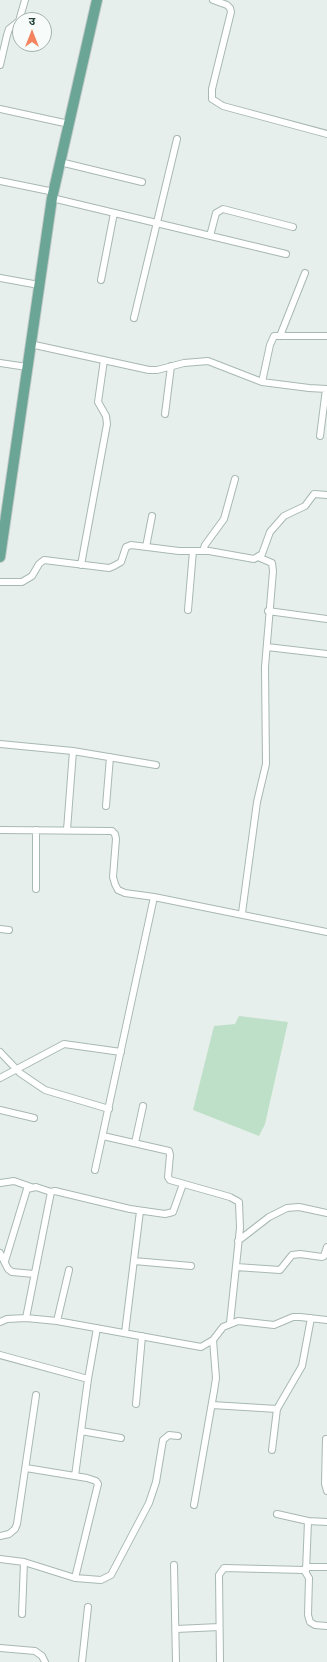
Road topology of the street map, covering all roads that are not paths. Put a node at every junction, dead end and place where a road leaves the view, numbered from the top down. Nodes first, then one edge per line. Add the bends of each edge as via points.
1 (25, 0) edge
2 (96, 0) edge
3 (213, 0) edge
4 (0, 65) edge
5 (0, 109) edge
6 (69, 124) junction
7 (327, 134) edge
8 (177, 139) dead end
9 (60, 162) junction
10 (0, 181) edge
11 (142, 182) dead end
12 (53, 195) junction
13 (114, 213) junction
14 (157, 223) junction
15 (293, 227) dead end
16 (210, 236) junction
17 (286, 254) dead end
18 (305, 273) dead end
19 (0, 278) edge
20 (101, 280) dead end
21 (39, 285) junction
22 (134, 318) dead end
23 (280, 336) junction
24 (327, 336) edge
25 (30, 344) junction
26 (104, 360) junction
27 (0, 363) edge
28 (171, 366) junction
29 (26, 367) junction
30 (262, 382) junction
31 (326, 389) edge
32 (165, 414) dead end
33 (320, 436) dead end
34 (235, 479) dead end
35 (327, 495) edge
36 (152, 516) dead end
37 (2, 532) edge
38 (146, 547) junction
39 (193, 551) junction
40 (203, 551) junction
41 (0, 557) edge
42 (258, 557) junction
43 (81, 565) junction
44 (0, 582) edge
45 (188, 610) dead end
46 (268, 611) junction
47 (327, 619) edge
48 (266, 647) junction
49 (327, 654) edge
50 (0, 744) edge
51 (73, 751) junction
52 (110, 757) junction
53 (156, 765) dead end
54 (106, 806) dead end
55 (0, 830) edge
56 (36, 830) junction
57 (67, 830) junction
58 (36, 889) dead end
59 (154, 896) junction
60 (242, 913) junction
61 (0, 929) edge
62 (9, 930) dead end
63 (327, 932) edge
64 (0, 1052) edge
65 (121, 1052) junction
66 (17, 1070) junction
67 (0, 1078) edge
68 (143, 1106) dead end
69 (109, 1109) junction
70 (0, 1110) edge
71 (34, 1118) dead end
72 (103, 1136) junction
73 (135, 1144) junction
74 (95, 1170) dead end
75 (0, 1183) edge
76 (184, 1184) junction
77 (31, 1187) junction
78 (51, 1192) junction
79 (140, 1211) junction
80 (327, 1213) edge
81 (238, 1242) junction
82 (327, 1247) edge
83 (0, 1253) edge
84 (134, 1261) junction
85 (4, 1262) junction
86 (191, 1266) dead end
87 (236, 1267) junction
88 (69, 1270) dead end
89 (34, 1274) junction
90 (26, 1318) junction
91 (311, 1318) junction
92 (327, 1320) edge
93 (57, 1321) junction
94 (0, 1322) edge
95 (230, 1323) junction
96 (97, 1328) junction
97 (125, 1333) junction
98 (142, 1336) junction
99 (213, 1340) junction
100 (0, 1354) edge
101 (88, 1379) junction
102 (36, 1396) dead end
103 (136, 1404) dead end
104 (212, 1404) junction
105 (277, 1409) junction
106 (81, 1431) junction
107 (178, 1436) dead end
108 (121, 1438) dead end
109 (326, 1439) edge
110 (272, 1450) dead end
111 (26, 1468) junction
112 (75, 1476) junction
113 (327, 1491) edge
114 (194, 1505) dead end
115 (277, 1514) dead end
116 (308, 1521) junction
117 (327, 1522) edge
118 (0, 1536) edge
119 (0, 1559) edge
120 (24, 1562) junction
121 (174, 1564) dead end
122 (327, 1567) edge
123 (306, 1569) junction
124 (75, 1578) junction
125 (88, 1606) dead end
126 (22, 1614) dead end
127 (327, 1626) edge
128 (219, 1627) junction
129 (176, 1629) junction
130 (0, 1648) edge
131 (44, 1662) edge
132 (82, 1662) edge
133 (176, 1662) edge
134 (220, 1662) edge

1 - 4 street via 19,21 9,29
2 - 6 main road
3 - 7 street via 227,5 231,12 212,89 212,99 223,106
5 - 6 street
6 - 9 main road
8 - 14 street
9 - 11 street
9 - 12 main road
10 - 12 street
12 - 13 street
12 - 21 main road
13 - 14 street
13 - 20 street
14 - 16 street
14 - 22 street
15 - 16 street via 223,209 216,213
16 - 17 street
18 - 23 street
19 - 21 street
21 - 25 main road
23 - 24 street
23 - 30 street via 272,338
25 - 26 street
25 - 29 main road
26 - 28 street via 149,370
26 - 43 street via 98,402 106,416 106,424
27 - 29 street
28 - 30 street via 184,362 208,361
28 - 32 street
29 - 37 main road
30 - 31 street
31 - 33 street
34 - 40 street via 224,519 205,544
35 - 42 street via 314,494 304,506 284,516 270,532 262,554
36 - 38 street
37 - 41 main road
38 - 39 street
38 - 43 street via 126,547 121,562 109,568
39 - 40 street
39 - 45 street
40 - 42 street via 254,559
42 - 46 street via 272,565
43 - 44 street via 44,560 32,576 22,582
46 - 47 street
46 - 48 street
48 - 49 street
48 - 60 street via 266,764 257,802
50 - 51 street
51 - 52 street
51 - 57 street
52 - 53 street
52 - 54 street
55 - 56 street
56 - 57 street
56 - 58 street
57 - 59 street via 112,831 116,839 113,877 118,890
59 - 60 street
59 - 65 street
60 - 63 street
61 - 62 street
64 - 66 street
65 - 66 street via 64,1044
65 - 69 street
66 - 67 street
66 - 69 street via 45,1090
68 - 73 street
69 - 72 street
70 - 71 street
72 - 73 street
72 - 74 street
73 - 76 street via 169,1151 168,1177
75 - 77 street via 14,1181
76 - 79 street via 173,1212 165,1214
76 - 81 street via 239,1202
77 - 78 street
77 - 85 street via 26,1189
78 - 79 street
78 - 89 street
79 - 84 street
80 - 81 street via 299,1207 287,1208 269,1217
81 - 87 street
82 - 87 street via 322,1257 292,1255 280,1270
83 - 85 street
84 - 86 street
84 - 97 street
85 - 89 street via 12,1272
87 - 95 street
88 - 93 street
89 - 90 street
90 - 93 street
90 - 94 street
91 - 92 street
91 - 95 street via 293,1317 274,1325 248,1321
91 - 105 street via 302,1366
93 - 96 street
95 - 99 street via 223,1327
96 - 97 street
96 - 101 street
97 - 98 street
98 - 99 street via 202,1347
98 - 103 street
99 - 104 street via 216,1378
100 - 101 street
101 - 106 street
102 - 111 street
104 - 105 street
104 - 114 street
105 - 110 street
106 - 108 street
106 - 112 street
107 - 124 street via 168,1435 163,1440 156,1482 149,1503 115,1570 101,1580
109 - 113 street
111 - 112 street
111 - 118 street via 18,1524 9,1534
112 - 124 street via 96,1481 98,1487
115 - 116 street
116 - 117 street
116 - 123 street
119 - 120 street
120 - 124 street
120 - 126 street
121 - 129 street
122 - 123 street
123 - 127 street via 309,1578 310,1622
123 - 128 street via 231,1567 221,1570
125 - 132 street
128 - 129 street
128 - 134 street
129 - 133 street
130 - 131 street via 35,1651 42,1656

